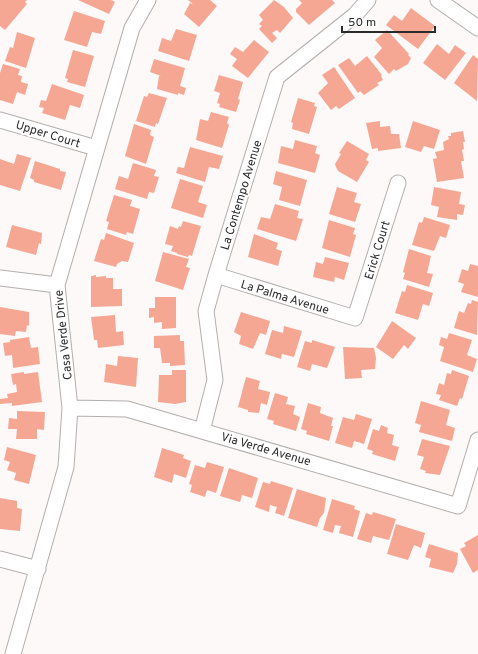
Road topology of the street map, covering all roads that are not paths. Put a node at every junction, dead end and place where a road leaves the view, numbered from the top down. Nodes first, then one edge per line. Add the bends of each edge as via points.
1 (148, 0) edge
2 (368, 0) edge
3 (438, 0) edge
4 (478, 28) edge
5 (0, 120) edge
6 (96, 148) junction
7 (398, 183) dead end
8 (216, 276) junction
9 (0, 278) edge
10 (57, 285) junction
11 (355, 318) joint
12 (70, 408) junction
13 (202, 431) junction
14 (478, 440) edge
15 (0, 559) edge
16 (38, 569) junction
17 (13, 654) edge

1 - 6 street, Casa Verde Drive via 132,28
2 - 8 street, La Contempo Avenue via 355,15 277,77
3 - 4 street
5 - 6 street, Upper Court
6 - 10 street, Casa Verde Drive
7 - 11 street, Erick Court
8 - 11 street, La Palma Avenue
8 - 13 street, La Contempo Avenue via 206,311 214,380
9 - 10 street
10 - 12 street, Casa Verde Drive
12 - 13 street, Via Verde Avenue via 127,409
12 - 16 street, Casa Verde Drive via 66,467
13 - 14 street, Via Verde Avenue via 458,506
15 - 16 street
16 - 17 street, Casa Verde Drive

